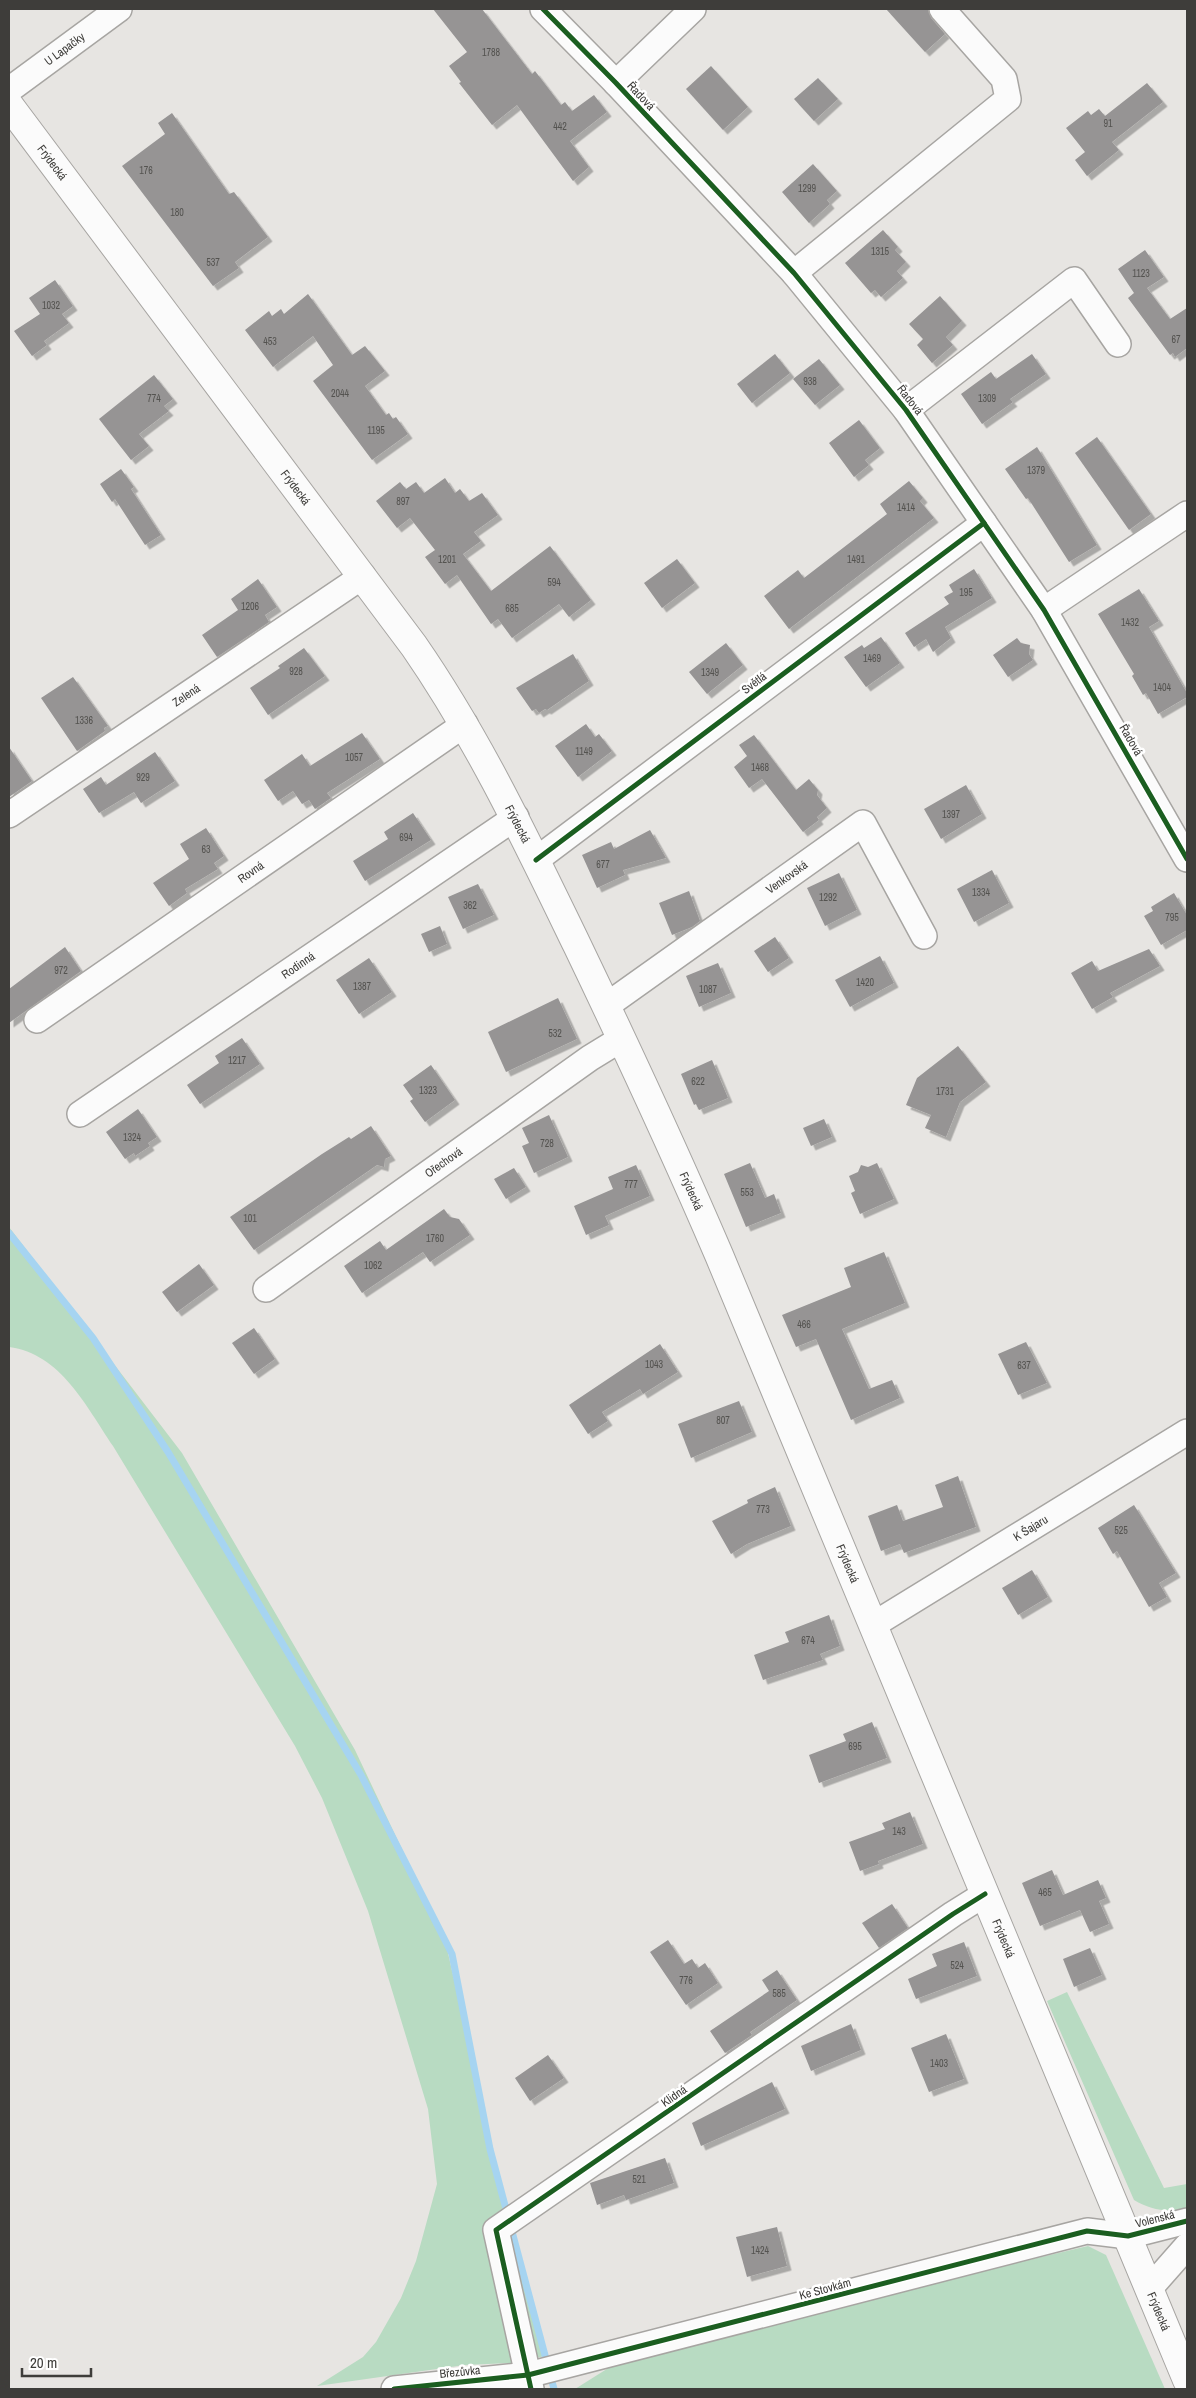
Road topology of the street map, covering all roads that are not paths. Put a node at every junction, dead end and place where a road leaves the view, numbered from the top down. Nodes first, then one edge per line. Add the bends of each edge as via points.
1 (119, 9) edge
2 (543, 9) edge
3 (694, 9) edge
4 (942, 9) edge
5 (616, 83) junction
6 (9, 90) edge
7 (9, 105) edge
8 (794, 274) junction
9 (1118, 344) dead end
10 (906, 410) junction
11 (1187, 514) edge
12 (984, 523) junction
13 (363, 576) junction
14 (1044, 610) junction
15 (465, 724) junction
16 (9, 815) edge
17 (516, 817) junction
18 (1187, 859) edge
19 (536, 860) junction
20 (924, 936) dead end
21 (606, 1006) junction
22 (38, 1020) dead end
23 (621, 1039) junction
24 (80, 1114) dead end
25 (266, 1289) dead end
26 (1187, 1432) edge
27 (873, 1625) junction
28 (986, 1894) junction
29 (1187, 2221) edge
30 (1128, 2236) junction
31 (1187, 2246) edge
32 (1150, 2288) junction
33 (1187, 2380) edge
34 (530, 2382) edge
35 (394, 2389) edge

1 - 6 street, U Lapačky
2 - 5 street, Řadová
3 - 5 street, Řadová
4 - 8 street via 1004,79 1008,98
5 - 8 street, Řadová
7 - 13 main road, Frýdecká
8 - 10 street, Řadová
9 - 10 street, Řadová via 1074,280
10 - 12 street, Řadová
11 - 14 street
12 - 14 street, Řadová
12 - 19 street, Světlá
13 - 15 main road, Frýdecká
13 - 16 street, Zelená
14 - 18 street, Řadová
15 - 17 main road, Frýdecká
15 - 22 street, Rovná
17 - 19 main road, Frýdecká
17 - 24 street, Rodinná
19 - 21 main road, Frýdecká
20 - 21 street, Venkovská via 863,823
21 - 23 main road, Frýdecká
23 - 25 street, Ořechová
23 - 27 main road, Frýdecká via 719,1255
26 - 27 street, K Šajaru
27 - 28 main road, Frýdecká
28 - 30 main road, Frýdecká
28 - 34 street, Klidná via 496,2230
29 - 30 street, Volenská
30 - 32 main road, Frýdecká
30 - 34 street, Ke Stovkám via 1087,2231
31 - 32 street
32 - 33 main road, Frýdecká
34 - 35 street, Březůvka

